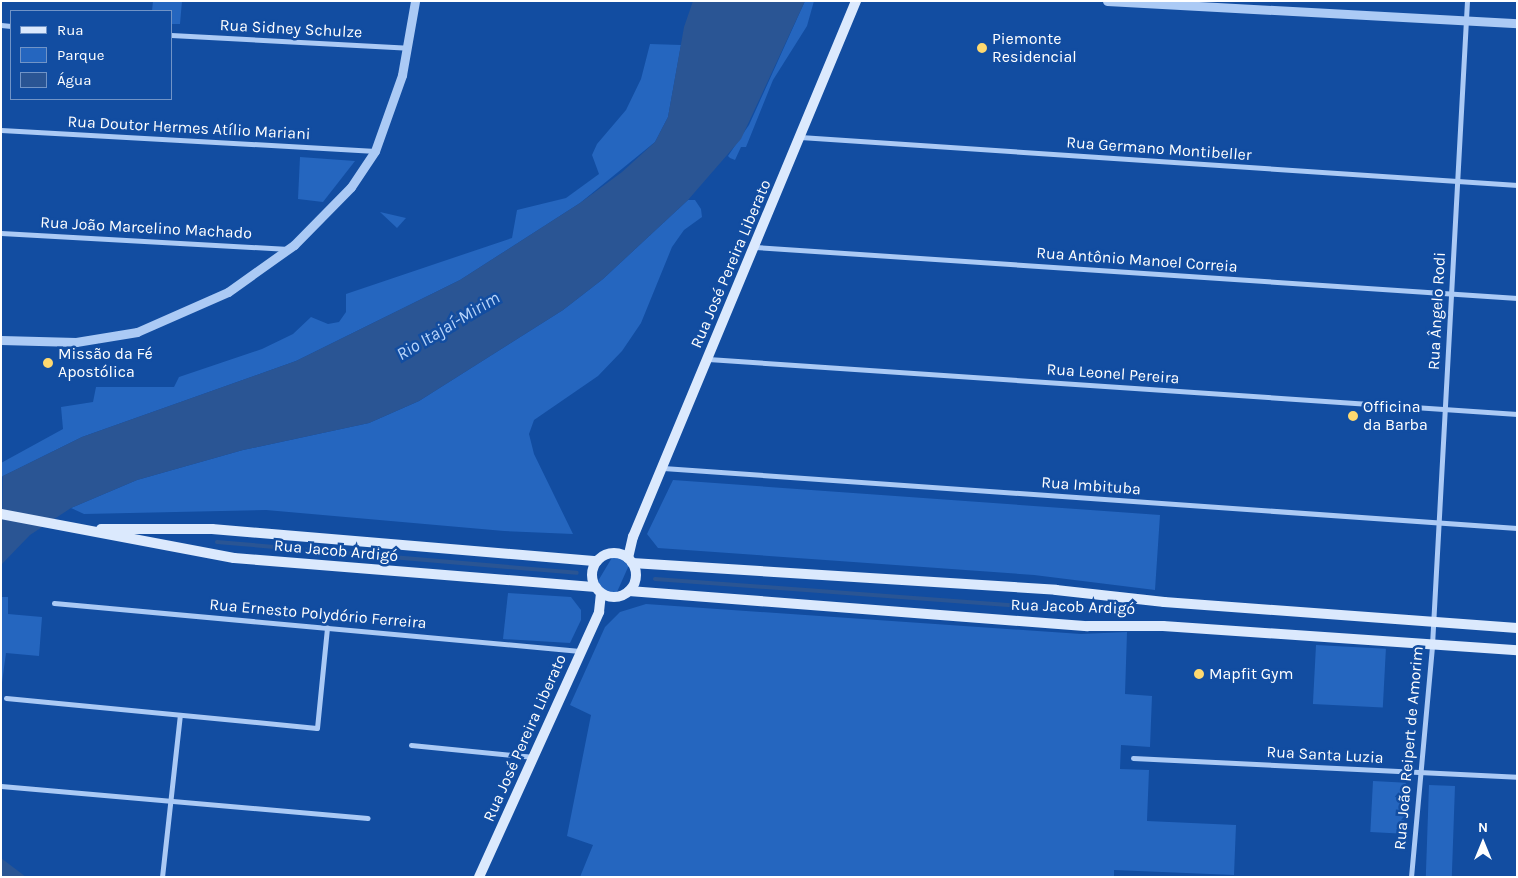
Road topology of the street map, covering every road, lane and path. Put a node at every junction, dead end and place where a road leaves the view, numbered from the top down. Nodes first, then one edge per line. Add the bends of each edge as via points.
1 (415, 1) edge
2 (856, 1) edge
3 (1107, 1) edge
4 (1466, 1) edge
5 (1466, 20) junction
6 (1517, 23) edge
7 (172, 35) edge
8 (409, 48) junction
9 (1, 130) edge
10 (800, 137) junction
11 (375, 151) junction
12 (1457, 181) junction
13 (1517, 185) edge
14 (1, 233) edge
15 (755, 247) junction
16 (289, 249) junction
17 (1450, 294) junction
18 (1517, 298) edge
19 (1, 340) edge
20 (708, 359) junction
21 (1444, 409) junction
22 (1517, 414) edge
23 (663, 468) junction
24 (1, 514) edge
25 (1439, 523) junction
26 (76, 528) junction
27 (1517, 528) edge
28 (633, 537) junction
29 (614, 553) junction
30 (630, 560) junction
31 (597, 561) junction
32 (599, 590) junction
33 (629, 591) junction
34 (616, 596) junction
35 (54, 603) dead end
36 (599, 612) junction
37 (1432, 622) junction
38 (327, 627) junction
39 (1517, 628) edge
40 (1432, 645) junction
41 (1517, 650) edge
42 (580, 651) junction
43 (6, 698) dead end
44 (180, 714) junction
45 (411, 745) dead end
46 (534, 757) junction
47 (1133, 758) dead end
48 (1418, 772) junction
49 (1517, 777) edge
50 (1, 786) edge
51 (170, 800) junction
52 (368, 818) dead end
53 (162, 877) edge
54 (479, 877) edge
55 (1410, 877) edge

1 - 8 street
2 - 10 main road, Rua José Pereira Liberato
3 - 5 street
4 - 5 street, Rua Ângelo Rodi
5 - 6 street
5 - 12 street, Rua Ângelo Rodi
7 - 8 street, Rua Sidney Schulze
8 - 11 street
9 - 11 street, Rua Doutor Hermes Atílio Mariani
10 - 12 street, Rua Germano Montibeller
10 - 15 main road, Rua José Pereira Liberato
11 - 16 street via 345,195
12 - 13 street, Rua Germano Montibeller
12 - 17 street, Rua Ângelo Rodi
14 - 16 street, Rua João Marcelino Machado
15 - 17 street, Rua Antônio Manoel Correia
15 - 20 main road, Rua José Pereira Liberato
16 - 19 street via 228,292 137,332 76,342
17 - 18 street, Rua Antônio Manoel Correia
17 - 21 street, Rua Ângelo Rodi
20 - 21 street, Rua Leonel Pereira
20 - 23 main road, Rua José Pereira Liberato
21 - 22 street, Rua Leonel Pereira
21 - 25 street, Rua Ângelo Rodi
23 - 25 street, Rua Imbituba
23 - 28 main road, Rua José Pereira Liberato
24 - 26 main road, Rua Jacob Ardigó
25 - 27 street, Rua Imbituba
25 - 37 street, Rua Ângelo Rodi
26 - 31 main road, Rua Jacob Ardigó via 212,529
26 - 32 main road, Rua Jacob Ardigó via 234,558
28 - 29 main road, Rua José Pereira Liberato
28 - 30 main road, Rua José Pereira Liberato
29 - 30 main road
29 - 31 main road
30 - 33 main road via 636,574
30 - 37 main road, Rua Jacob Ardigó via 1056,590 1164,602
31 - 32 main road via 592,571
32 - 34 main road
32 - 36 main road, Rua José Pereira Liberato
33 - 34 main road
33 - 40 main road, Rua Jacob Ardigó via 1088,626 1154,625
34 - 36 main road, Rua José Pereira Liberato
35 - 38 street, Rua Ernesto Polydório Ferreira
36 - 42 main road, Rua José Pereira Liberato
37 - 39 main road, Rua Jacob Ardigó
37 - 40 street, Rua João Reipert de Amorim
38 - 42 street, Rua Ernesto Polydório Ferreira
38 - 44 street via 317,728
40 - 41 main road, Rua Jacob Ardigó
40 - 48 street, Rua João Reipert de Amorim
42 - 46 main road, Rua José Pereira Liberato
43 - 44 street
44 - 51 street
45 - 46 street
46 - 54 main road, Rua José Pereira Liberato
47 - 48 street, Rua Santa Luzia
48 - 49 street, Rua Santa Luzia
48 - 55 street, Rua João Reipert de Amorim
50 - 51 street
51 - 52 street
51 - 53 street

